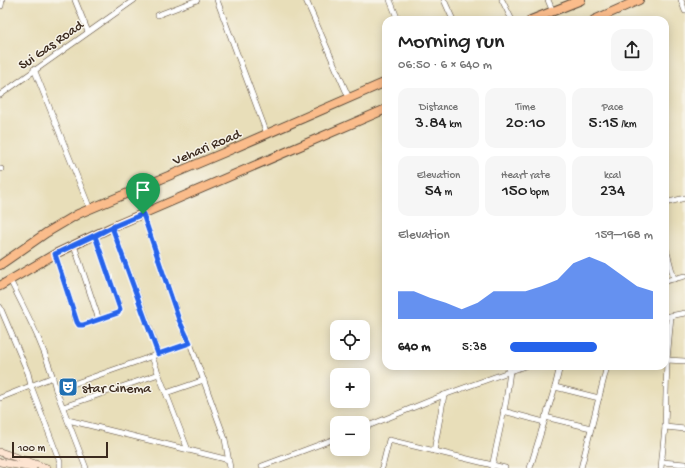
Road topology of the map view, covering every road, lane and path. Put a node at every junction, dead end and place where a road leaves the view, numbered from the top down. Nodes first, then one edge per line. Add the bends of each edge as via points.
1 (75, 0) edge
2 (134, 0) edge
3 (197, 0) edge
4 (217, 0) edge
5 (306, 0) edge
6 (390, 0) edge
7 (444, 0) edge
8 (502, 0) edge
9 (548, 0) edge
10 (581, 0) edge
11 (639, 0) edge
12 (681, 0) edge
13 (685, 11) edge
14 (553, 12) junction
15 (158, 15) dead end
16 (396, 16) edge
17 (451, 16) edge
18 (510, 16) edge
19 (542, 16) edge
20 (603, 16) edge
21 (88, 32) junction
22 (34, 70) junction
23 (382, 84) edge
24 (0, 95) edge
25 (349, 98) junction
26 (382, 112) edge
27 (266, 134) junction
28 (685, 198) edge
29 (669, 202) edge
30 (90, 209) junction
31 (143, 214) junction
32 (112, 227) junction
33 (95, 236) junction
34 (74, 245) junction
35 (55, 254) junction
36 (669, 260) edge
37 (0, 265) edge
38 (685, 276) edge
39 (674, 279) junction
40 (10, 280) junction
41 (669, 280) edge
42 (0, 286) edge
43 (0, 307) edge
44 (685, 313) edge
45 (671, 316) joint
46 (99, 320) junction
47 (669, 338) edge
48 (190, 343) junction
49 (158, 354) junction
50 (152, 357) junction
51 (669, 360) edge
52 (685, 361) edge
53 (504, 370) edge
54 (509, 370) edge
55 (559, 370) edge
56 (605, 370) edge
57 (667, 370) edge
58 (159, 374) junction
59 (53, 377) junction
60 (204, 380) junction
61 (31, 386) junction
62 (555, 387) junction
63 (56, 390) junction
64 (166, 393) junction
65 (444, 395) junction
66 (0, 398) edge
67 (599, 398) junction
68 (63, 407) junction
69 (503, 411) junction
70 (545, 419) junction
71 (68, 420) junction
72 (370, 425) edge
73 (664, 427) junction
74 (591, 428) junction
75 (685, 429) edge
76 (330, 441) edge
77 (188, 450) junction
78 (434, 451) junction
79 (0, 452) edge
80 (229, 460) junction
81 (662, 462) junction
82 (685, 464) edge
83 (4, 465) edge
84 (262, 466) dead end
85 (492, 466) edge
86 (33, 468) edge
87 (47, 468) edge
88 (60, 468) edge
89 (86, 468) edge
90 (230, 468) edge
91 (382, 468) edge
92 (505, 468) edge
93 (530, 468) edge
94 (582, 468) edge
95 (661, 468) edge

1 - 21 street
2 - 21 street, Sui Gas Road
3 - 15 street
4 - 27 street
5 - 25 street
6 - 16 street
7 - 17 street
8 - 18 street
9 - 14 street
10 - 14 main road
11 - 20 main road
12 - 13 street
14 - 19 main road
21 - 22 street, Sui Gas Road
22 - 24 street, Sui Gas Road
22 - 30 street
23 - 25 main road, Vehari Road
25 - 27 main road, Vehari Road
26 - 31 main road
27 - 30 main road, Vehari Road
28 - 29 street
30 - 37 main road, Vehari Road via 46,233
31 - 32 main road
31 - 48 street via 179,320
32 - 33 main road
32 - 49 street
33 - 34 main road
33 - 46 street via 120,309 118,313
34 - 35 main road
34 - 46 street
35 - 40 main road
35 - 46 street via 79,325
36 - 39 street
38 - 39 street
39 - 41 street
40 - 42 main road
40 - 59 street via 38,336
43 - 61 street
44 - 45 street
45 - 47 street
48 - 49 street
48 - 60 street
49 - 50 street
50 - 58 street
50 - 63 street
51 - 52 street
53 - 65 street
54 - 69 street
55 - 62 street
56 - 67 street
57 - 73 street
58 - 64 street
58 - 68 street
59 - 61 street
59 - 63 street
60 - 64 street
60 - 80 street via 225,439
61 - 66 street
61 - 88 street via 60,462
62 - 67 street
62 - 70 street
63 - 68 street
64 - 77 street
65 - 72 street
65 - 78 street
67 - 74 street
68 - 71 street
69 - 70 street
69 - 85 street
70 - 74 street
70 - 93 street
71 - 77 street
71 - 89 street
73 - 75 street
73 - 81 street
74 - 94 street
76 - 84 street
77 - 80 street
78 - 85 street
78 - 91 street via 389,440
79 - 87 main road
80 - 90 street
81 - 82 street
81 - 95 street
83 - 86 main road
85 - 92 street

